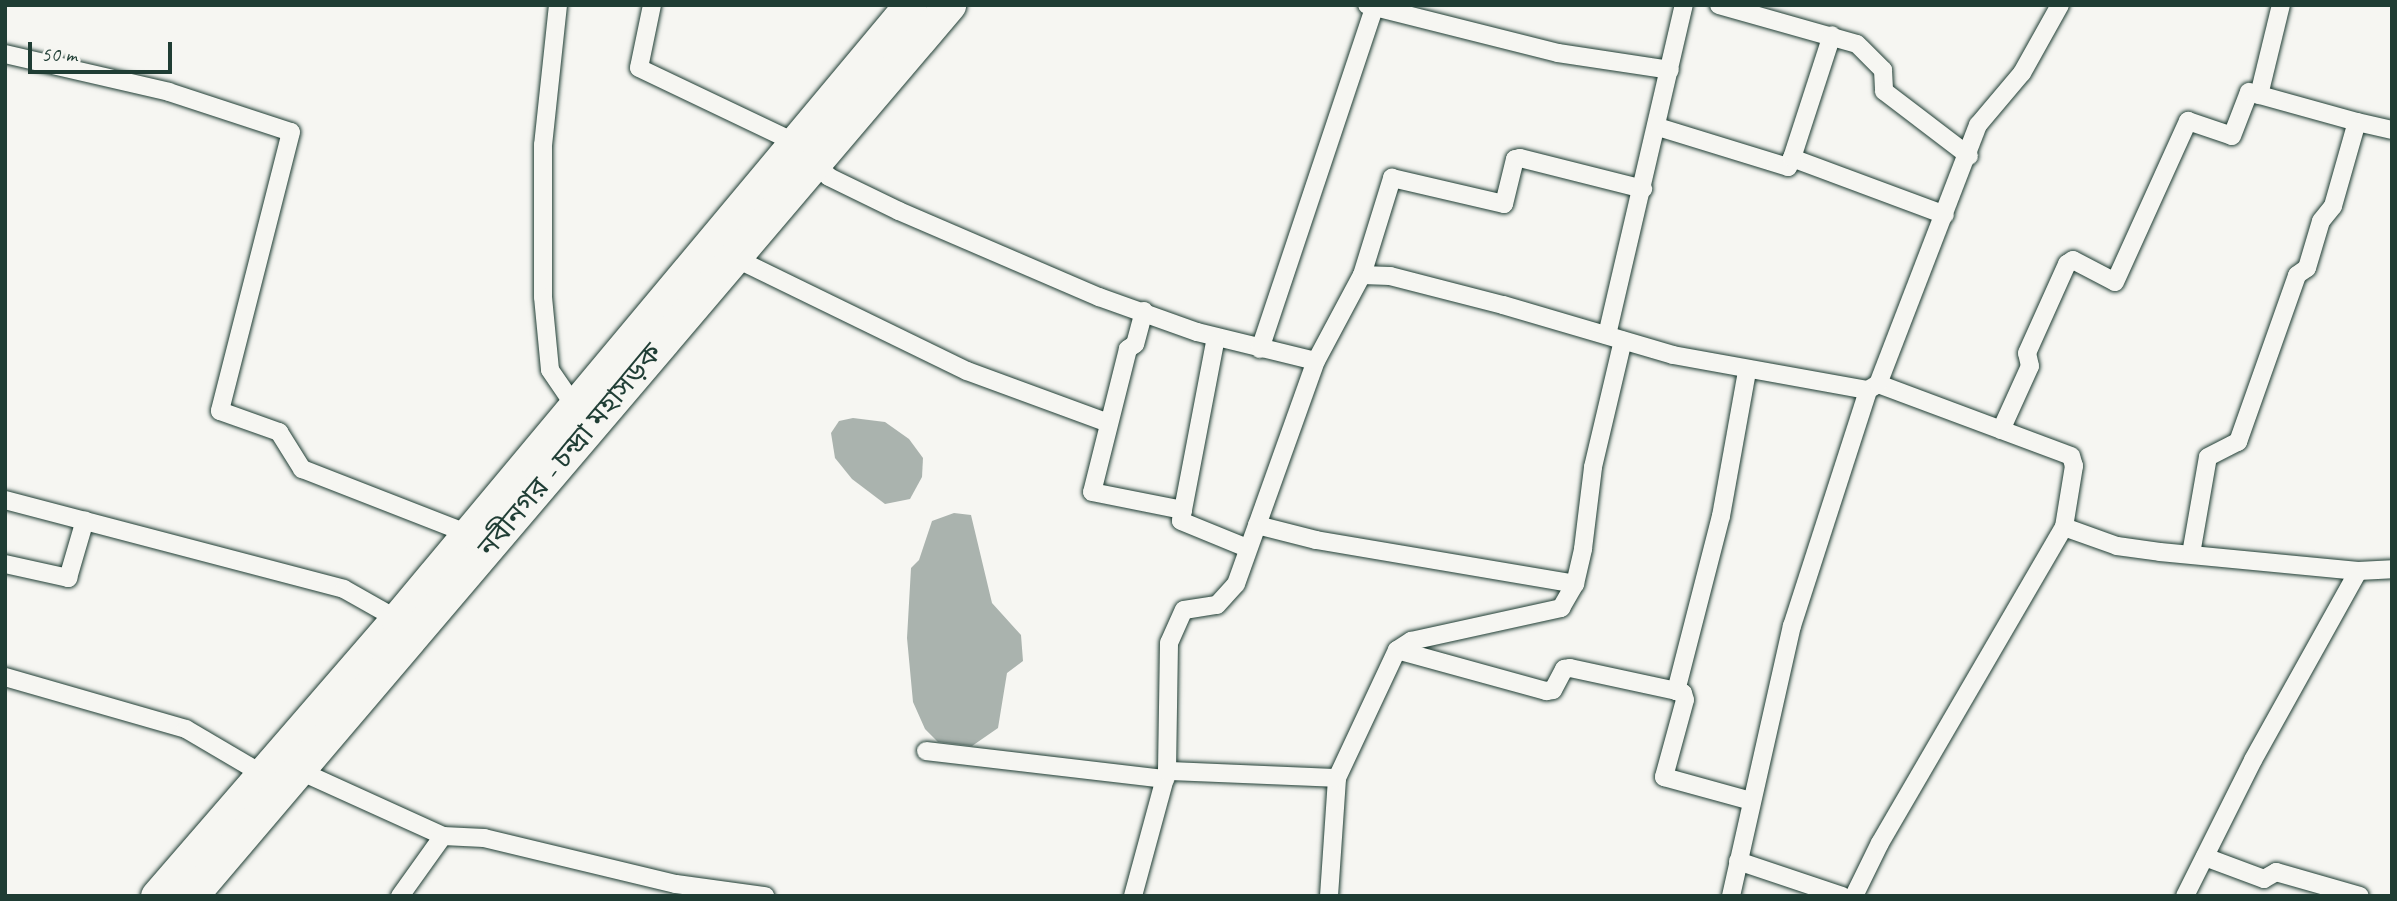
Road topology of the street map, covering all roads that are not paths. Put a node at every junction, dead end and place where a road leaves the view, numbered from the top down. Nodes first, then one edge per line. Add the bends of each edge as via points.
1 (558, 5) edge
2 (652, 5) edge
3 (910, 5) edge
4 (949, 5) edge
5 (1684, 5) edge
6 (1719, 5) edge
7 (2060, 5) edge
8 (2281, 5) edge
9 (1371, 6) edge
10 (1832, 35) junction
11 (5, 54) edge
12 (1670, 70) junction
13 (2259, 95) junction
14 (2357, 122) junction
15 (1658, 127) junction
16 (2392, 130) edge
17 (804, 152) junction
18 (1969, 156) junction
19 (1792, 158) junction
20 (1643, 189) junction
21 (1945, 215) junction
22 (733, 257) junction
23 (1362, 275) junction
24 (1144, 311) junction
25 (1216, 337) junction
26 (1615, 338) junction
27 (1260, 349) junction
28 (1316, 361) junction
29 (1747, 370) junction
30 (1873, 387) junction
31 (574, 405) junction
32 (1108, 423) junction
33 (2001, 430) junction
34 (5, 500) edge
35 (1183, 510) junction
36 (85, 520) junction
37 (1257, 525) junction
38 (2064, 527) junction
39 (466, 533) junction
40 (1247, 548) junction
41 (2191, 554) junction
42 (5, 564) edge
43 (2392, 569) edge
44 (2358, 571) junction
45 (1574, 584) junction
46 (397, 619) junction
47 (1397, 650) junction
48 (5, 677) edge
49 (1676, 691) junction
50 (926, 751) dead end
51 (300, 771) junction
52 (264, 775) junction
53 (1166, 775) junction
54 (1338, 778) junction
55 (1751, 801) junction
56 (443, 836) junction
57 (2205, 857) junction
58 (1738, 861) junction
59 (157, 896) edge
60 (191, 896) edge
61 (400, 896) edge
62 (765, 896) edge
63 (1133, 896) edge
64 (1329, 896) edge
65 (1731, 896) edge
66 (1842, 896) edge
67 (1854, 896) edge
68 (2185, 896) edge
69 (2360, 896) edge

1 - 31 street via 543,145 543,297 550,370
2 - 17 street via 639,68
3 - 17 highway, নবীনগর - চন্দ্রা মহাসড়ক
4 - 17 highway, নবীনগর - চন্দ্রা মহাসড়ক
5 - 12 street
6 - 10 street
7 - 18 street via 2022,73 1978,125
8 - 13 street
9 - 12 street via 1558,53
9 - 27 street
10 - 18 street via 1857,44 1877,59 1887,78 1884,91
10 - 19 street
11 - 39 street via 169,92 291,132 220,411 279,432 302,470
12 - 15 street
13 - 14 street
13 - 33 street via 2247,94 2232,136 2188,121 2115,282 2070,260 2027,353 2030,366
14 - 16 street
14 - 41 street via 2333,206 2321,221 2307,268 2297,275 2238,442 2207,457
15 - 19 street via 1788,167
15 - 20 street
17 - 22 highway, নবীনগর - চন্দ্রা মহাসড়ক
17 - 24 street via 828,177 941,230 1099,297
17 - 31 highway, নবীনগর - চন্দ্রা মহাসড়ক
18 - 21 street
19 - 21 street
20 - 23 street via 1517,158 1504,204 1392,178
20 - 26 street
21 - 30 street
22 - 32 street via 967,371
22 - 51 highway, নবীনগর - চন্দ্রা মহাসড়ক
23 - 26 street via 1390,276
23 - 28 street
24 - 25 street
24 - 32 street
25 - 27 street
25 - 35 street
26 - 29 street
26 - 45 street
27 - 28 street
28 - 37 street
29 - 30 street
29 - 49 street via 1721,516
30 - 33 street
30 - 55 street via 1792,626
31 - 39 highway, নবীনগর - চন্দ্রা মহাসড়ক
32 - 35 street via 1091,492
33 - 38 street via 2071,456 2074,466
34 - 36 street
35 - 40 street via 1181,521 1186,526
36 - 42 street via 68,578
36 - 46 street via 344,589
37 - 40 street
37 - 45 street via 1316,540
38 - 41 street via 2117,545
38 - 67 street via 1880,843
39 - 46 highway, নবীনগর - চন্দ্রা মহাসড়ক
40 - 53 street via 1236,584 1226,597 1206,609 1184,610 1174,625 1169,643
41 - 44 street
43 - 44 street
44 - 57 street
45 - 47 street via 1561,608 1410,641
46 - 52 highway, নবীনগর - চন্দ্রা মহাসড়ক
47 - 49 street via 1546,691 1553,690 1564,669 1570,668
47 - 54 street
48 - 52 street via 186,729
49 - 55 street via 1683,693 1685,701 1664,777
50 - 53 street
51 - 56 street
51 - 60 highway, নবীনগর - চন্দ্রা মহাসড়ক
52 - 59 highway, নবীনগর - চন্দ্রা মহাসড়ক
53 - 54 street
53 - 63 street
54 - 64 street
55 - 58 street
56 - 61 street
56 - 62 street via 484,838 676,884
57 - 68 street
57 - 69 street via 2264,879 2276,872
58 - 65 street
58 - 66 street

